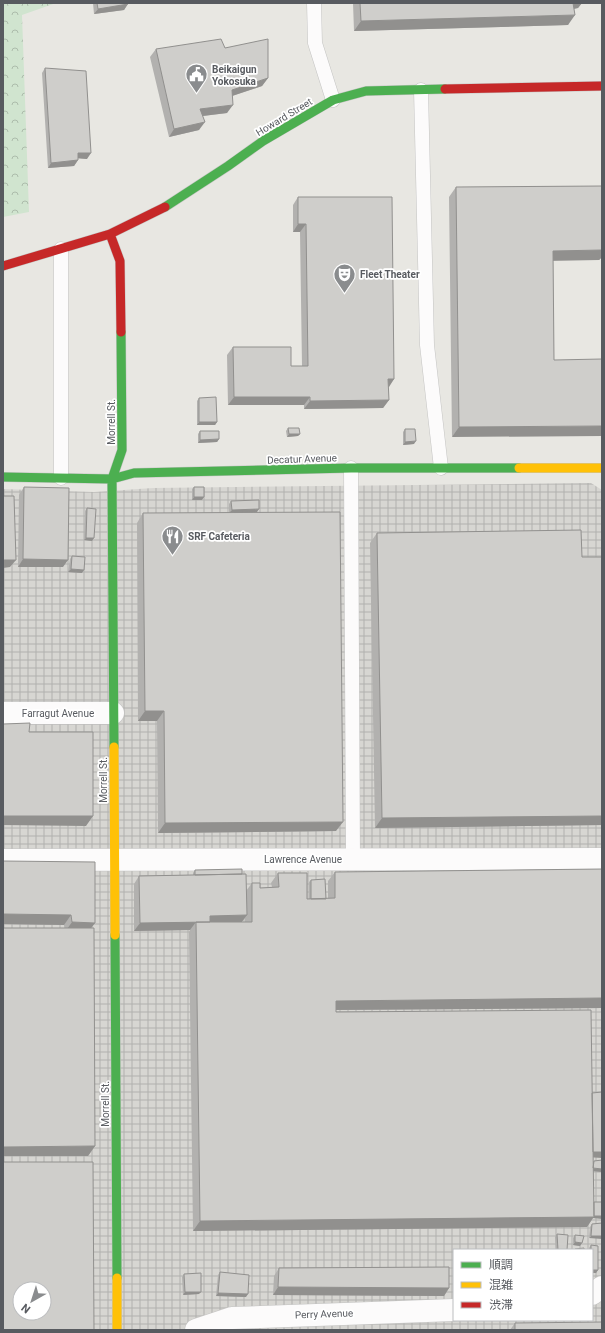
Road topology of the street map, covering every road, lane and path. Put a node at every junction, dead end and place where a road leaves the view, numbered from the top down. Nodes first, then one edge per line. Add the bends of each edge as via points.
1 (314, 3) edge
2 (602, 86) edge
3 (420, 90) junction
4 (332, 100) junction
5 (110, 234) junction
6 (61, 249) junction
7 (3, 266) edge
8 (351, 468) junction
9 (441, 468) junction
10 (602, 468) edge
11 (3, 477) edge
12 (61, 478) junction
13 (112, 479) junction
14 (3, 713) edge
15 (113, 713) junction
16 (602, 858) edge
17 (353, 859) junction
18 (3, 860) edge
19 (114, 860) junction
20 (602, 1288) edge
21 (593, 1293) edge
22 (453, 1310) edge
23 (117, 1330) edge
24 (196, 1330) edge

1 - 4 lane via 315,43
2 - 3 street, Howard Street
3 - 4 street, Howard Street via 366,91
3 - 9 lane via 427,345
4 - 5 street, Howard Street via 263,141 165,207
5 - 6 street, Howard Street
5 - 13 street, Morrell St. via 120,261 122,434 122,450
6 - 7 street, Howard Street
6 - 12 lane
8 - 9 street, Decatur Avenue
8 - 13 street, Decatur Avenue via 134,473
8 - 17 lane
9 - 10 street, Decatur Avenue
11 - 12 street, Decatur Avenue
12 - 13 street, Decatur Avenue
13 - 15 street, Morrell St.
14 - 15 street, Farragut Avenue
15 - 19 street, Morrell St.
16 - 17 street, Lawrence Avenue
17 - 19 street, Lawrence Avenue
18 - 19 street, Lawrence Avenue
19 - 23 street, Morrell St.
20 - 21 street
22 - 24 street, Perry Avenue via 232,1318

